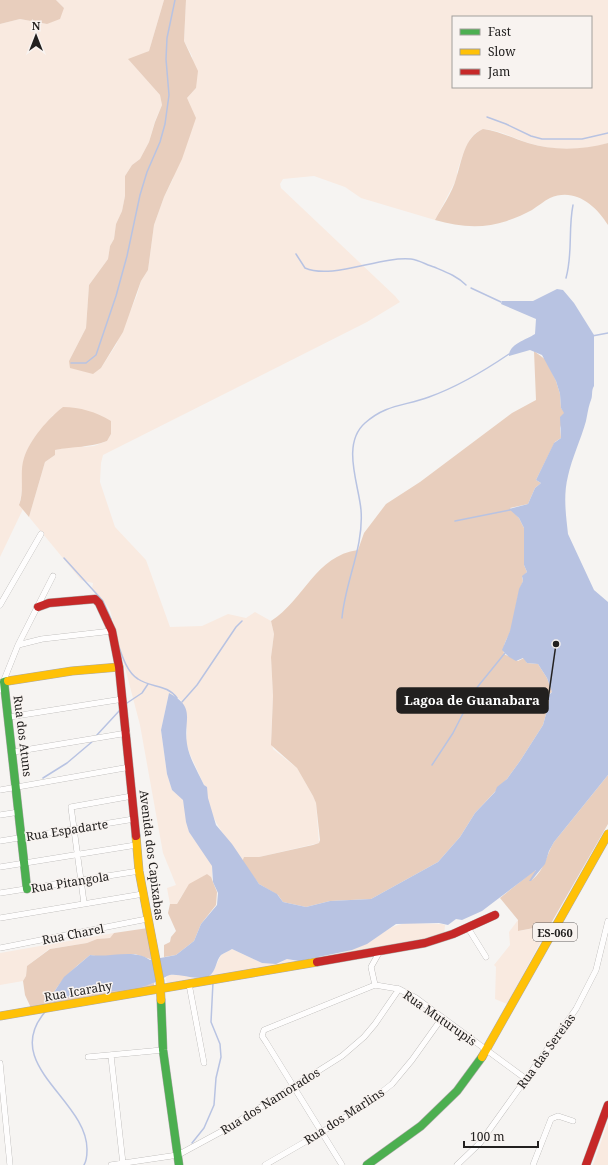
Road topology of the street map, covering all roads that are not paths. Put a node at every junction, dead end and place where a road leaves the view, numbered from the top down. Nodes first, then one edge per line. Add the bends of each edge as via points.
1 (41, 534) dead end
2 (53, 576) dead end
3 (0, 606) edge
4 (38, 607) junction
5 (112, 631) junction
6 (18, 645) junction
7 (118, 667) junction
8 (1, 686) edge
9 (123, 699) junction
10 (9, 717) junction
11 (127, 733) junction
12 (13, 752) junction
13 (130, 767) junction
14 (17, 786) junction
15 (0, 790) edge
16 (132, 796) junction
17 (19, 812) junction
18 (0, 815) edge
19 (134, 819) junction
20 (73, 829) junction
21 (608, 834) edge
22 (23, 837) junction
23 (0, 841) edge
24 (136, 844) junction
25 (77, 855) junction
26 (25, 863) junction
27 (0, 867) edge
28 (139, 871) junction
29 (80, 880) junction
30 (27, 889) junction
31 (0, 893) edge
32 (142, 894) junction
33 (84, 903) junction
34 (495, 914) dead end
35 (0, 918) edge
36 (147, 919) junction
37 (608, 921) edge
38 (468, 928) junction
39 (0, 948) edge
40 (380, 951) junction
41 (486, 957) dead end
42 (190, 984) junction
43 (376, 985) junction
44 (160, 989) junction
45 (399, 989) junction
46 (0, 1016) edge
47 (442, 1018) junction
48 (163, 1050) junction
49 (487, 1051) junction
50 (111, 1056) junction
51 (88, 1057) dead end
52 (204, 1062) dead end
53 (0, 1063) edge
54 (526, 1078) junction
55 (294, 1086) junction
56 (608, 1105) edge
57 (573, 1122) dead end
58 (322, 1132) junction
59 (178, 1155) junction
60 (123, 1164) junction
61 (10, 1165) edge
62 (111, 1165) edge
63 (179, 1165) edge
64 (265, 1165) edge
65 (342, 1165) edge
66 (367, 1165) edge
67 (457, 1165) edge
68 (533, 1165) edge
69 (586, 1165) edge

1 - 3 street
2 - 4 street
4 - 5 street, Avenida dos Capixabas via 49,603 95,599
4 - 6 street
5 - 6 street via 42,639
5 - 7 street, Avenida dos Capixabas
6 - 8 street
7 - 8 street via 72,671
7 - 9 street, Avenida dos Capixabas
8 - 10 street, Rua dos Atuns
9 - 10 street
9 - 11 street, Avenida dos Capixabas
10 - 12 street, Rua dos Atuns
11 - 12 street
11 - 13 street, Avenida dos Capixabas
12 - 14 street, Rua dos Atuns
13 - 14 street
13 - 16 street, Avenida dos Capixabas
14 - 15 street
14 - 17 street, Rua dos Atuns
16 - 19 street, Avenida dos Capixabas
16 - 20 street via 72,806 70,809
17 - 18 street
17 - 22 street, Rua dos Atuns
19 - 20 street, Rua Espadarte
19 - 24 street, Avenida dos Capixabas
20 - 22 street, Rua Espadarte
20 - 25 street
21 - 49 street, ES-060
22 - 23 street, Rua Espadarte
22 - 26 street, Rua dos Atuns
24 - 25 street
24 - 28 street, Avenida dos Capixabas
25 - 26 street
25 - 29 street
26 - 27 street
26 - 30 street, Rua dos Atuns
28 - 29 street, Rua Pitangola
28 - 32 street, Avenida dos Capixabas
29 - 30 street, Rua Pitangola
29 - 33 street
30 - 31 street, Rua Pitangola
32 - 33 street
32 - 36 street, Avenida dos Capixabas
33 - 35 street
34 - 38 street, Rua Icarahy
36 - 39 street, Rua Charel
36 - 44 street, Avenida dos Capixabas
37 - 54 street, Rua das Sereias via 591,983 576,1009
38 - 40 street, Rua Icarahy via 431,943 406,949
38 - 41 street
40 - 42 street, Rua Icarahy
40 - 43 street via 371,967
42 - 44 street, Rua Icarahy
42 - 52 street
43 - 45 street, Rua Muturupis
43 - 55 street via 264,1030 262,1036
44 - 46 street, Rua Icarahy
44 - 48 street, Avenida dos Capixabas
45 - 47 street, Rua Muturupis via 416,998
45 - 55 street, Rua dos Namorados via 364,1036 342,1056
47 - 49 street, Rua Muturupis
47 - 58 street, Rua dos Marlins via 392,1084
48 - 50 street
48 - 59 street, Avenida dos Capixabas
49 - 54 street, Rua Muturupis
49 - 66 street, ES-060 via 457,1091 421,1126
50 - 51 street
50 - 60 street
53 - 61 street
54 - 67 street, Rua das Sereias via 480,1143
55 - 58 street
55 - 59 street, Rua dos Namorados via 211,1138
56 - 69 street
57 - 68 street via 558,1116 551,1120
58 - 64 street, Rua dos Marlins
58 - 65 street
59 - 60 street, Rua dos Namorados
59 - 63 street, Avenida dos Capixabas
60 - 62 street, Rua dos Namorados

